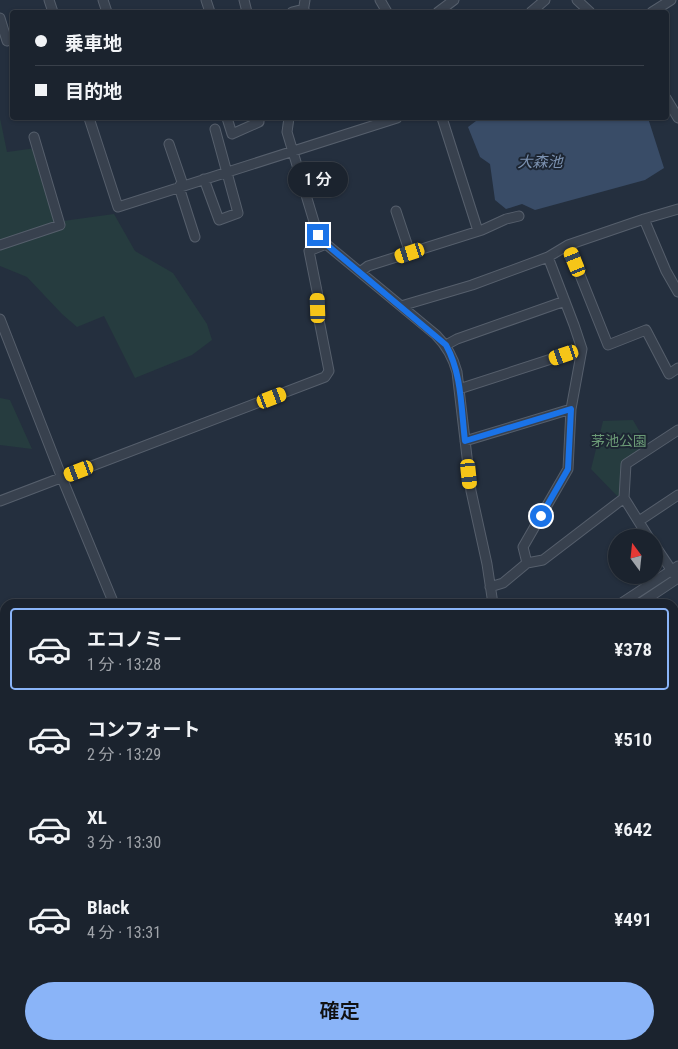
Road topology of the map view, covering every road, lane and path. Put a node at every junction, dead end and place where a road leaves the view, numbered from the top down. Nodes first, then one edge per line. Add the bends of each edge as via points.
1 (545, 0) edge
2 (577, 0) edge
3 (671, 0) edge
4 (449, 1) edge
5 (440, 10) edge
6 (532, 10) edge
7 (588, 10) edge
8 (655, 10) edge
9 (0, 18) edge
10 (7, 41) edge
11 (669, 103) edge
12 (678, 118) edge
13 (89, 120) edge
14 (228, 120) edge
15 (260, 120) edge
16 (289, 120) edge
17 (390, 120) edge
18 (443, 120) edge
19 (215, 129) dead end
20 (34, 137) dead end
21 (169, 144) dead end
22 (292, 150) junction
23 (227, 172) junction
24 (204, 179) junction
25 (179, 187) junction
26 (678, 209) edge
27 (396, 211) dead end
28 (519, 216) dead end
29 (644, 219) junction
30 (478, 231) junction
31 (196, 237) dead end
32 (326, 244) junction
33 (0, 245) edge
34 (568, 245) junction
35 (410, 253) junction
36 (548, 257) junction
37 (360, 272) junction
38 (678, 292) edge
39 (565, 301) junction
40 (401, 306) junction
41 (0, 319) edge
42 (446, 345) junction
43 (582, 349) junction
44 (678, 368) edge
45 (459, 389) junction
46 (571, 409) junction
47 (678, 430) edge
48 (465, 441) junction
49 (62, 478) junction
50 (678, 495) edge
51 (624, 498) junction
52 (0, 501) edge
53 (639, 521) junction
54 (644, 529) edge
55 (663, 554) edge
56 (527, 563) junction
57 (675, 568) edge
58 (678, 579) edge
59 (490, 587) junction
60 (112, 599) edge
61 (492, 599) edge
62 (628, 599) edge
63 (647, 599) edge

1 - 6 street
2 - 7 street
3 - 8 street
4 - 5 street
9 - 10 street
11 - 12 street
13 - 25 street via 118,207
14 - 15 street via 232,134
16 - 22 street via 287,132
17 - 22 street
18 - 30 street
19 - 23 street
20 - 33 street via 60,225
21 - 25 street via 182,182
22 - 23 street
22 - 32 street via 318,235
23 - 24 street
23 - 24 street via 238,213 219,220
24 - 25 street
25 - 31 street
26 - 29 street
27 - 35 street
28 - 30 street
29 - 34 street
29 - 38 street
30 - 35 street
32 - 37 street
32 - 49 street via 309,251 329,371 325,377
34 - 36 street
34 - 44 street via 608,345 646,330 669,374
35 - 37 street via 368,266
36 - 39 street
36 - 40 street via 472,285
37 - 40 street
39 - 42 street
39 - 43 street
40 - 42 street
41 - 49 street
42 - 45 street via 458,372
43 - 45 street
43 - 46 street
45 - 48 street
46 - 48 street
46 - 56 street via 568,469 524,547
47 - 51 street via 626,464
48 - 59 street via 470,491
49 - 52 street
49 - 60 street
50 - 53 street
51 - 53 street
51 - 56 street via 543,560
53 - 54 street
55 - 57 street
56 - 59 street via 503,583
57 - 58 street
57 - 62 street
58 - 63 street
59 - 61 street

